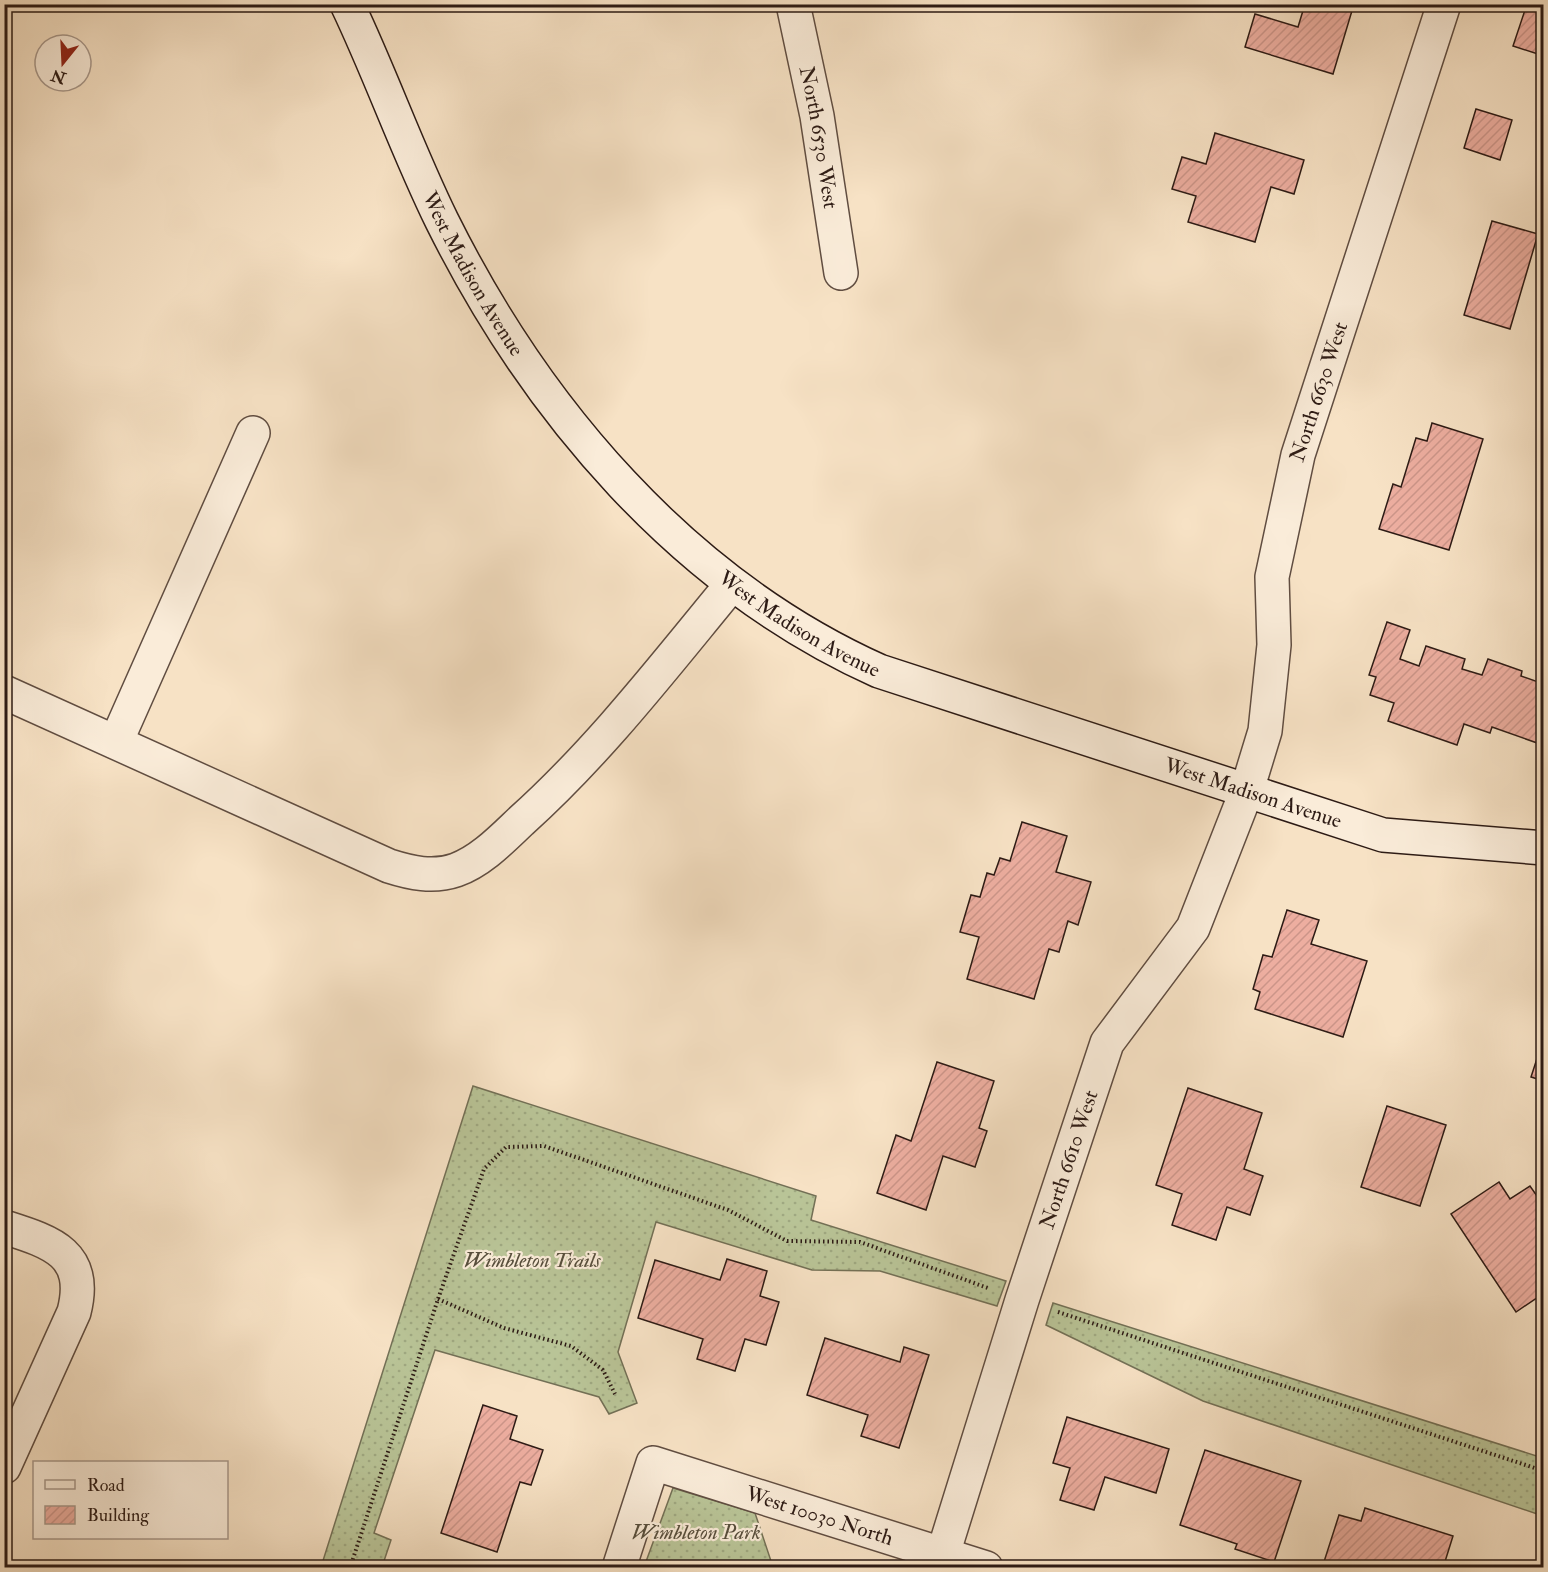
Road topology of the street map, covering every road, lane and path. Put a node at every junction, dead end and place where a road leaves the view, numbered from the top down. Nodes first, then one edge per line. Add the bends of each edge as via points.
1 (347, 4) edge
2 (793, 4) edge
3 (1444, 4) edge
4 (842, 273) dead end
5 (253, 433) dead end
6 (732, 584) junction
7 (4, 692) edge
8 (116, 742) junction
9 (1246, 790) junction
10 (1544, 848) edge
11 (4, 1227) edge
12 (988, 1288) dead end
13 (438, 1299) junction
14 (1058, 1312) dead end
15 (615, 1394) dead end
16 (4, 1467) edge
17 (1544, 1471) edge
18 (943, 1554) junction
19 (350, 1568) edge
20 (619, 1568) edge
21 (986, 1568) edge

1 - 6 street, West Madison Avenue via 441,220 505,333 611,471 680,540
2 - 4 street, North 6530 West via 817,116
3 - 9 street, North 6630 West via 1298,455 1272,577 1274,645 1265,730
5 - 8 street
6 - 8 street via 583,762 512,830 481,856 456,870 423,874 389,866
6 - 9 street, West Madison Avenue via 787,623 879,670
7 - 8 street
9 - 10 street, West Madison Avenue via 1383,835
9 - 18 street, North 6610 West via 1193,928 1107,1043
11 - 16 street via 60,1249 69,1260 78,1286 74,1312
12 - 13 path via 860,1242 787,1241 728,1210 544,1146 506,1147 484,1169
13 - 15 path via 504,1328 571,1346 603,1370
13 - 19 path
14 - 17 path
18 - 20 street, West 10030 North via 653,1463
18 - 21 street, West 10030 North

